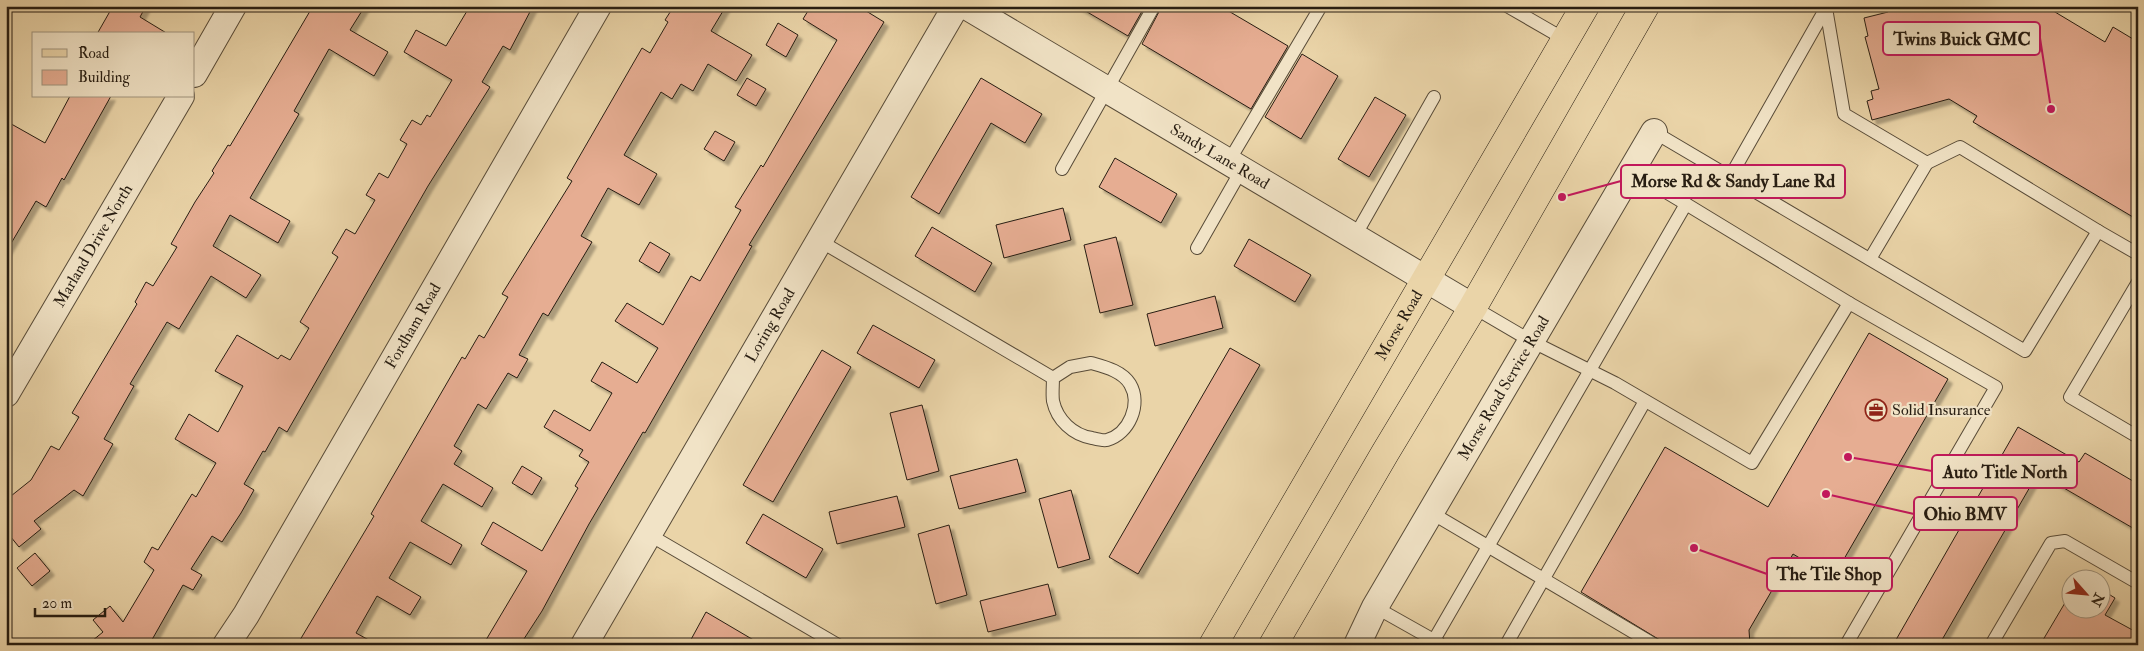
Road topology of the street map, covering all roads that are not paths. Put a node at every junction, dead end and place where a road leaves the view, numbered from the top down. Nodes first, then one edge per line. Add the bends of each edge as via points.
1 (233, 6) edge
2 (598, 6) edge
3 (956, 6) edge
4 (966, 6) edge
5 (1154, 6) edge
6 (1321, 6) edge
7 (1507, 6) edge
8 (1585, 6) edge
9 (1645, 6) edge
10 (1827, 7) edge
11 (1566, 40) junction
12 (195, 72) edge
13 (1106, 89) junction
14 (1434, 97) dead end
15 (180, 98) edge
16 (1654, 132) joint
17 (1926, 163) junction
18 (1235, 165) junction
19 (1062, 169) dead end
20 (1631, 171) junction
21 (1730, 177) junction
22 (1686, 204) junction
23 (2098, 231) junction
24 (1355, 236) junction
25 (820, 241) junction
26 (1197, 248) dead end
27 (2138, 254) edge
28 (1870, 259) junction
29 (1425, 278) junction
30 (2138, 282) edge
31 (1850, 303) junction
32 (1473, 307) junction
33 (1531, 341) junction
34 (1589, 370) junction
35 (1053, 378) junction
36 (6, 394) edge
37 (1645, 401) junction
38 (2138, 437) edge
39 (1430, 512) junction
40 (648, 534) junction
41 (1488, 546) junction
42 (1543, 579) junction
43 (2138, 583) edge
44 (1375, 607) junction
45 (1437, 643) edge
46 (226, 645) edge
47 (584, 645) edge
48 (838, 645) edge
49 (1213, 645) edge
50 (1273, 645) edge
51 (1358, 645) edge
52 (1506, 645) edge
53 (1655, 645) edge
54 (1846, 645) edge
55 (1991, 645) edge

1 - 12 street
2 - 46 street, Fordham Road
3 - 25 street, Loring Road
4 - 13 street, Sandy Lane Road
5 - 13 lane
6 - 18 lane
7 - 11 lane
8 - 11 main road, Morse Road
9 - 32 main road
10 - 17 lane via 1844,114
10 - 21 lane
11 - 29 main road, Morse Road
13 - 18 street, Sandy Lane Road
13 - 19 lane
14 - 24 lane
15 - 36 street, Marland Drive North
16 - 20 street, Morse Road Service Road
16 - 21 lane
17 - 23 lane via 1960,148
17 - 28 lane
18 - 24 street, Sandy Lane Road
18 - 26 lane
20 - 22 lane
20 - 33 street, Morse Road Service Road
21 - 28 lane
22 - 31 lane
22 - 34 lane
23 - 27 lane
23 - 28 lane via 2025,350
24 - 29 street, Sandy Lane Road
25 - 35 lane
25 - 40 street, Loring Road
29 - 32 street, Sandy Lane Road
29 - 49 main road, Morse Road
30 - 38 lane via 2070,397
31 - 37 lane via 1752,463
31 - 54 lane via 1996,387
32 - 33 lane
32 - 50 main road
33 - 34 lane
33 - 39 street, Morse Road Service Road
34 - 37 lane
34 - 41 lane
35 - 35 lane via 1053,402 1066,427 1086,437 1106,441 1120,433 1131,420 1135,400 1130,384 1112,368 1091,363 1070,367
37 - 42 lane
39 - 41 lane
39 - 44 street, Morse Road Service Road
40 - 47 street, Loring Road
40 - 48 lane
41 - 42 lane
41 - 45 lane
42 - 52 lane
42 - 53 lane
43 - 55 lane via 2065,540 2051,543
44 - 45 lane
44 - 51 street, Morse Road Service Road

